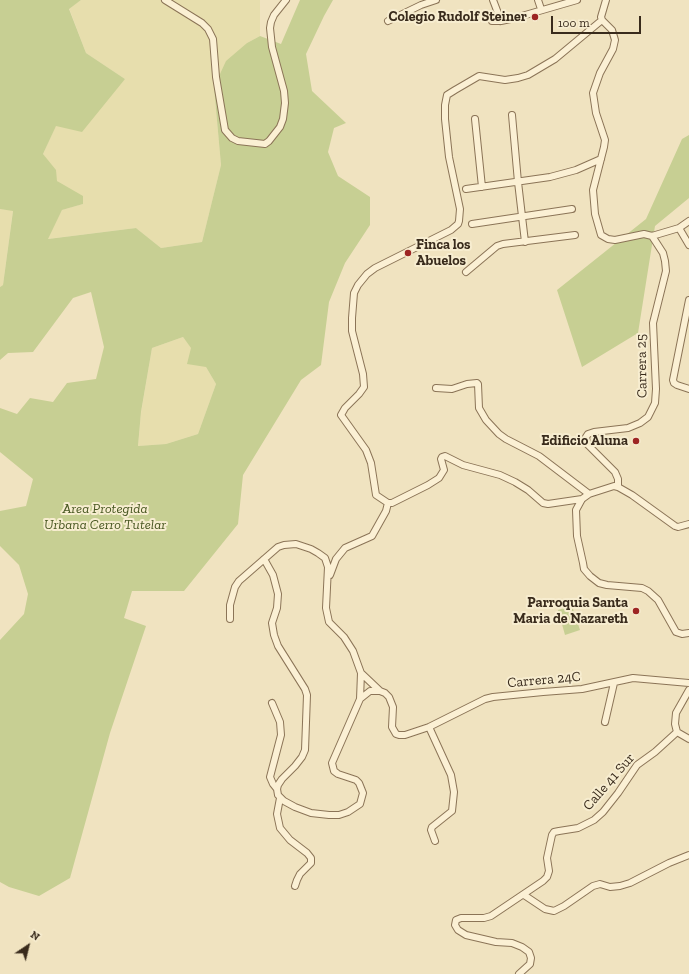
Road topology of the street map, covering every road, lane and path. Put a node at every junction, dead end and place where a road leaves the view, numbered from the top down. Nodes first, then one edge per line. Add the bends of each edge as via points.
1 (165, 0) edge
2 (286, 0) edge
3 (436, 0) edge
4 (493, 0) edge
5 (538, 0) edge
6 (577, 0) edge
7 (606, 0) edge
8 (541, 9) junction
9 (602, 20) junction
10 (388, 21) dead end
11 (492, 21) dead end
12 (501, 21) junction
13 (512, 114) dead end
14 (475, 118) dead end
15 (601, 159) junction
16 (518, 182) junction
17 (482, 187) junction
18 (466, 189) dead end
19 (572, 210) dead end
20 (522, 217) junction
21 (689, 221) edge
22 (472, 224) dead end
23 (679, 228) junction
24 (575, 234) dead end
25 (652, 236) junction
26 (525, 242) junction
27 (689, 245) edge
28 (466, 272) dead end
29 (689, 300) edge
30 (436, 388) dead end
31 (689, 389) edge
32 (618, 487) junction
33 (588, 494) junction
34 (582, 499) junction
35 (388, 503) junction
36 (689, 524) edge
37 (264, 559) junction
38 (328, 582) junction
39 (230, 619) dead end
40 (689, 633) edge
41 (361, 673) junction
42 (614, 683) junction
43 (689, 683) edge
44 (689, 690) edge
45 (380, 691) junction
46 (360, 699) junction
47 (272, 703) dead end
48 (605, 722) dead end
49 (429, 727) junction
50 (677, 732) junction
51 (689, 738) edge
52 (277, 789) junction
53 (280, 798) junction
54 (435, 841) dead end
55 (689, 855) edge
56 (295, 886) dead end
57 (524, 895) junction
58 (519, 974) edge

1 - 2 street via 202,23 213,39 225,130 238,141 265,144 280,127 283,118 284,91 270,28 274,15
3 - 10 street
4 - 12 street
5 - 8 street
6 - 8 street
7 - 9 street
8 - 12 street
9 - 15 street via 612,30 615,40 593,93 596,113 605,140
9 - 35 street via 555,59 528,76 505,80 479,76 448,96 445,119 460,209 458,224 451,230 375,268 356,289 352,331 364,386 341,415 366,450 371,463 376,495
11 - 12 street
13 - 16 street
14 - 17 street
15 - 16 street via 564,174
15 - 25 street via 592,196 601,235 615,240 637,234
16 - 17 street
16 - 20 street
17 - 18 street
19 - 20 street
20 - 22 street
20 - 26 street
21 - 23 street
23 - 25 street
23 - 27 street
24 - 26 street
25 - 32 street, Carrera 25 via 663,253 666,271 653,322 655,403 648,417 640,423 628,428 594,432 586,437 587,444 615,472
26 - 28 street via 497,246
29 - 31 street via 673,380 677,385
30 - 33 street via 452,389 477,383 479,408 499,434 539,456
32 - 33 street
32 - 36 street via 672,524 678,527
33 - 34 street
34 - 35 street via 543,503 515,482 445,456 441,460 444,470 439,478
34 - 40 street via 576,510 576,520 584,569 599,583 631,586 648,591 658,600 676,632
35 - 38 street via 372,536 349,545 342,552 333,565
37 - 38 street via 284,545 304,546 325,558
37 - 39 street via 235,587 230,604
37 - 52 street via 273,575 278,594 278,604 272,623 274,635 307,695 305,750
38 - 41 street via 326,608 329,622 353,651
41 - 45 street
41 - 46 street
42 - 43 street, Carrera 24C via 633,678
42 - 48 street
42 - 49 street, Carrera 24C via 582,689 489,698
44 - 50 street via 676,713
45 - 46 street via 370,691
45 - 49 street, Carrera 24C via 392,702 392,727 399,735
46 - 53 street via 332,763 334,771 338,774 359,783 363,793 360,804 348,812 329,815 311,813
47 - 52 street via 280,722 281,735 270,777
49 - 54 street via 451,775 454,792 452,811 432,827
50 - 51 street
50 - 57 street, Calle 41 Sur via 638,764 618,793 594,820 578,828 554,832 547,877
52 - 53 street
53 - 56 street via 277,814 280,828 311,858 311,863 300,874
55 - 57 street via 630,883 610,887 600,884 593,886 554,911 545,909
57 - 58 street, Calle 41 Sur via 491,916 461,918 456,920 455,925 466,935 512,943 529,952 530,964

